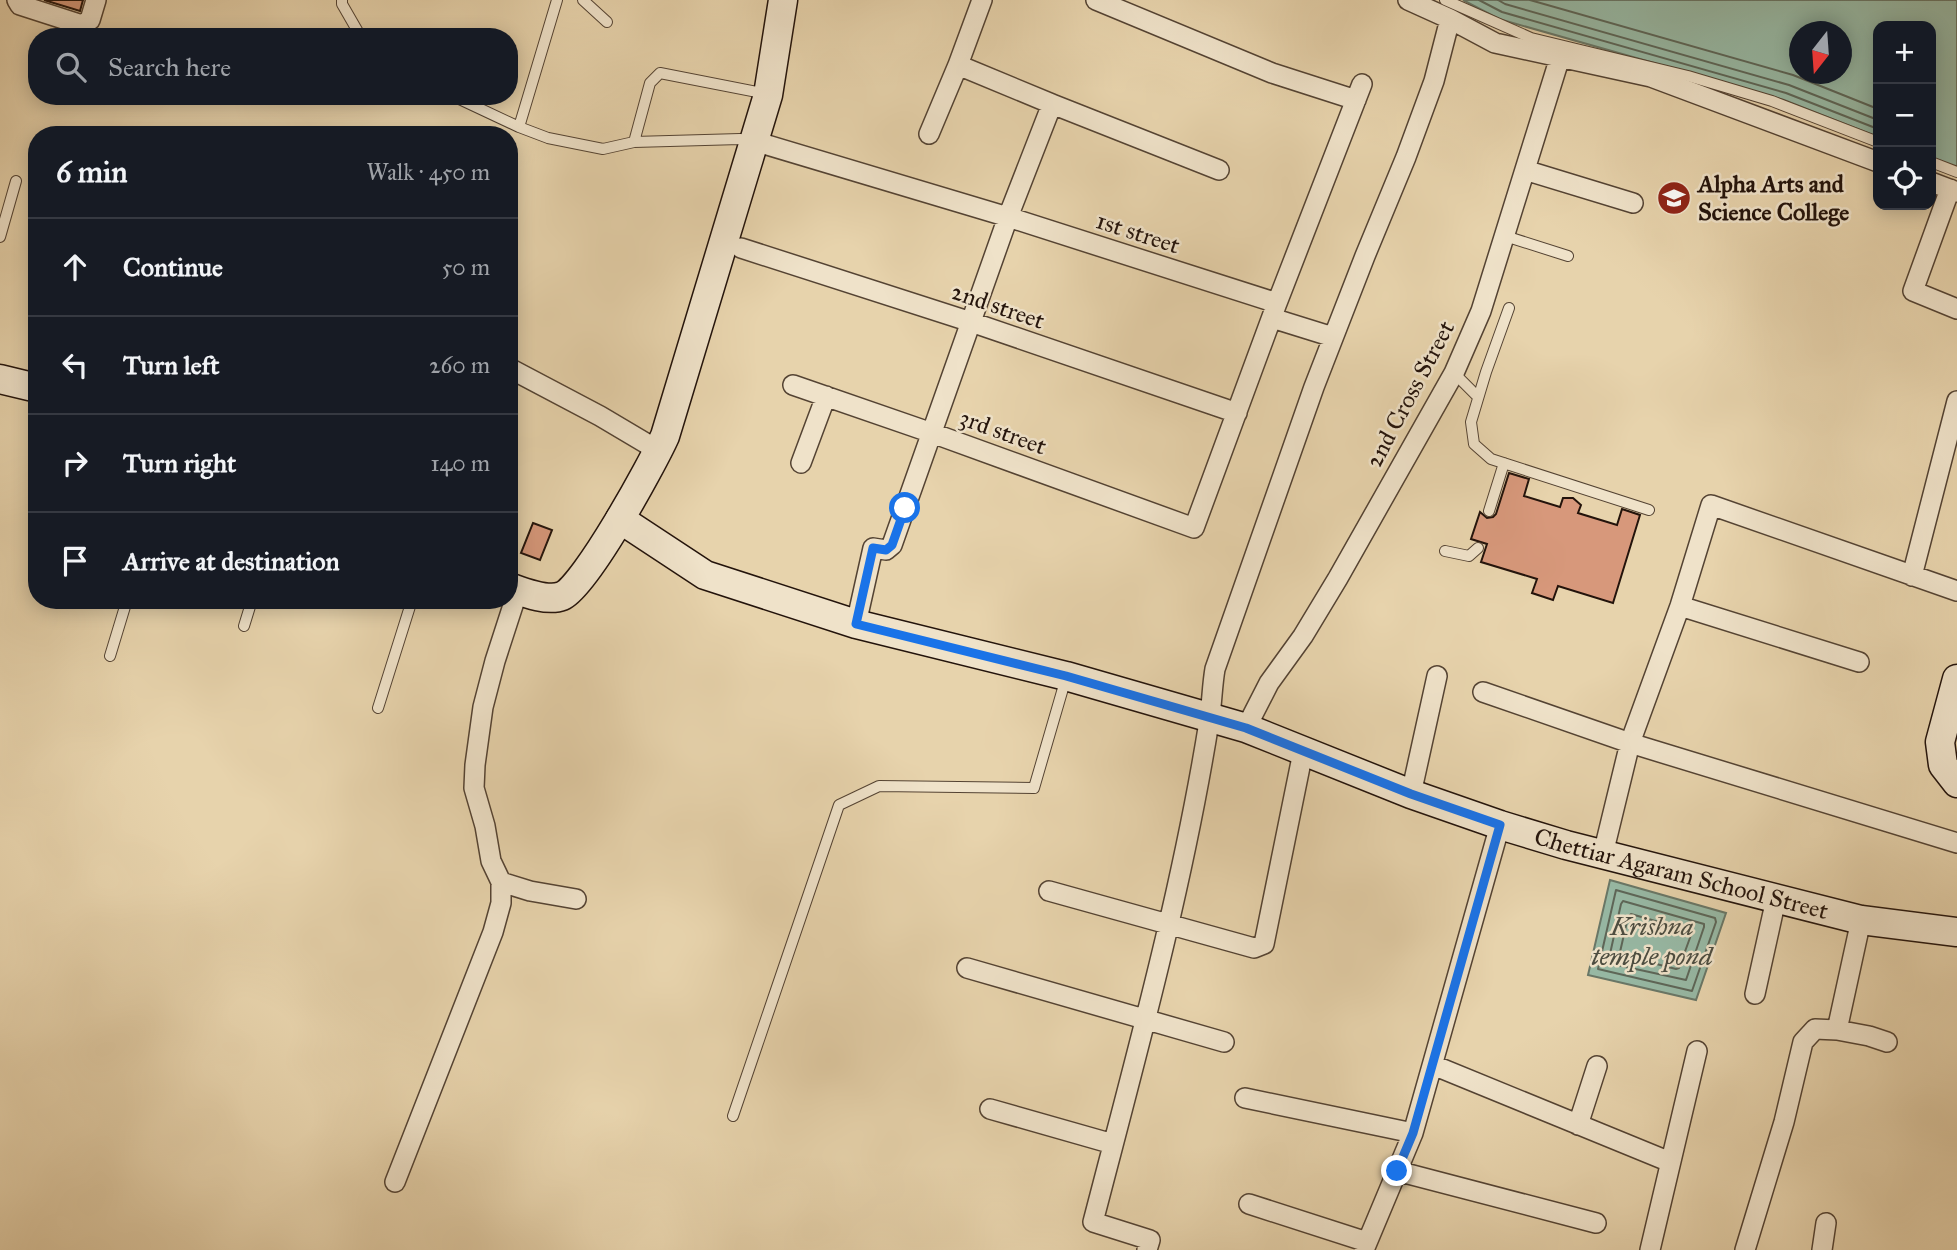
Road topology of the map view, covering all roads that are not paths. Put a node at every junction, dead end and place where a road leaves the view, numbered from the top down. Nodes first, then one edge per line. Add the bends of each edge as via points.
1 (17, 0) edge
2 (96, 0) edge
3 (342, 0) edge
4 (557, 0) edge
5 (583, 0) edge
6 (783, 0) edge
7 (982, 0) edge
8 (1096, 0) edge
9 (1408, 0) edge
10 (1448, 10) edge
11 (607, 22) dead end
12 (356, 28) edge
13 (1560, 57) junction
14 (958, 65) junction
15 (768, 94) junction
16 (1052, 104) junction
17 (472, 105) edge
18 (517, 126) edge
19 (519, 127) joint
20 (929, 134) dead end
21 (1873, 140) edge
22 (754, 141) junction
23 (635, 142) junction
24 (1873, 160) edge
25 (1936, 167) edge
26 (1219, 170) dead end
27 (1525, 170) junction
28 (16, 181) dead end
29 (1936, 183) edge
30 (1955, 185) edge
31 (1633, 203) dead end
32 (1008, 217) junction
33 (1504, 236) junction
34 (0, 237) edge
35 (741, 248) dead end
36 (1568, 256) dead end
37 (1509, 308) dead end
38 (1957, 309) edge
39 (1274, 311) junction
40 (971, 322) junction
41 (1333, 337) junction
42 (518, 373) edge
43 (1454, 373) junction
44 (0, 379) edge
45 (793, 385) dead end
46 (28, 386) edge
47 (826, 396) junction
48 (1478, 397) junction
49 (1957, 401) edge
50 (1237, 413) junction
51 (932, 433) junction
52 (659, 451) junction
53 (801, 463) dead end
54 (1504, 464) junction
55 (1649, 510) dead end
56 (1489, 511) dead end
57 (620, 519) junction
58 (1478, 548) dead end
59 (1445, 551) dead end
60 (1912, 576) junction
61 (518, 590) edge
62 (1957, 591) edge
63 (1680, 606) junction
64 (124, 609) edge
65 (249, 609) edge
66 (409, 609) edge
67 (508, 609) edge
68 (856, 624) junction
69 (244, 626) dead end
70 (110, 656) dead end
71 (1859, 662) dead end
72 (1066, 676) junction
73 (1437, 676) dead end
74 (1957, 679) edge
75 (1483, 692) dead end
76 (379, 708) dead end
77 (1210, 718) junction
78 (1246, 728) junction
79 (1630, 743) junction
80 (1303, 752) junction
81 (1957, 783) edge
82 (1411, 794) junction
83 (1500, 825) junction
84 (1957, 843) edge
85 (1603, 854) junction
86 (501, 882) junction
87 (1049, 891) dead end
88 (1776, 899) junction
89 (576, 900) dead end
90 (1861, 920) junction
91 (1169, 925) junction
92 (1957, 932) edge
93 (967, 968) dead end
94 (1755, 994) dead end
95 (1145, 1020) junction
96 (1837, 1030) junction
97 (1224, 1042) dead end
98 (1886, 1042) dead end
99 (1697, 1051) dead end
100 (1433, 1065) junction
101 (1597, 1066) dead end
102 (1245, 1098) dead end
103 (990, 1109) dead end
104 (733, 1116) dead end
105 (1578, 1125) junction
106 (1413, 1133) junction
107 (1113, 1144) junction
108 (1670, 1162) junction
109 (1397, 1171) junction
110 (395, 1182) dead end
111 (1249, 1203) dead end
112 (1596, 1223) dead end
113 (1826, 1223) dead end
114 (1365, 1246) edge
115 (1147, 1250) edge
116 (1650, 1250) edge
117 (1745, 1250) edge
118 (1822, 1250) edge

1 - 2 street via 20,5 82,25 90,20
3 - 12 lane
4 - 19 lane
5 - 11 lane
6 - 15 street
7 - 14 street
8 - 39 street via 1272,74 1359,92
9 - 10 street
10 - 13 street via 1495,43
10 - 21 lane via 1531,38 1772,101
10 - 41 street via 1434,81
13 - 24 street via 1651,77
13 - 27 street, 2nd Cross Street
14 - 16 street
14 - 20 street
15 - 22 street
15 - 23 lane via 660,73 650,83
16 - 26 street
16 - 32 street
17 - 18 lane
19 - 23 lane via 603,149
22 - 23 lane
22 - 32 street, 1st street
22 - 52 street
25 - 30 lane
27 - 31 street
27 - 33 street, 2nd Cross Street
28 - 34 lane
29 - 30 street
30 - 38 street via 1913,291
32 - 39 street, 1st street
32 - 40 street
33 - 36 lane
33 - 43 street, 2nd Cross Street via 1481,311
35 - 40 street, 2nd street
37 - 48 lane
39 - 41 street, 1st street
39 - 50 street
40 - 50 street, 2nd street
40 - 51 street
41 - 77 street via 1214,669
42 - 52 street
43 - 48 lane
43 - 78 street, 2nd Cross Street via 1338,578
44 - 46 street
45 - 47 street, 3rd street
47 - 51 street, 3rd street
47 - 53 street
48 - 54 lane via 1471,422 1474,444
49 - 60 street
50 - 51 street, 3rd street via 1194,528
51 - 68 street via 892,545 886,550 873,548
52 - 57 street
54 - 55 lane
54 - 56 lane
57 - 61 street via 577,584 562,597
57 - 68 street, Chettiar Agaram School Street via 705,575
58 - 59 lane via 1469,556
60 - 62 street
60 - 63 street via 1711,505
63 - 71 street
63 - 79 street
64 - 70 lane
65 - 69 lane
66 - 76 lane
67 - 86 street via 483,707 474,788 491,861
68 - 72 street, Chettiar Agaram School Street
72 - 77 street, Chettiar Agaram School Street
72 - 104 lane via 1034,788 879,786 839,805
73 - 82 street
74 - 81 street via 1940,742 1943,765
75 - 79 street
77 - 78 street, Chettiar Agaram School Street
77 - 91 street
78 - 80 street, Chettiar Agaram School Street
79 - 84 street
79 - 85 street
80 - 82 street, Chettiar Agaram School Street
80 - 91 street via 1264,944 1254,948
82 - 83 street, Chettiar Agaram School Street
83 - 85 street, Chettiar Agaram School Street
83 - 100 street
85 - 88 street, Chettiar Agaram School Street
86 - 89 street
86 - 110 street via 493,932
87 - 91 street
88 - 90 street, Chettiar Agaram School Street
88 - 94 street
90 - 92 street, Chettiar Agaram School Street
90 - 96 street
91 - 95 street
93 - 95 street
95 - 97 street
95 - 107 street
96 - 98 street
96 - 117 street via 1815,1029 1803,1042
99 - 108 street
100 - 105 street
100 - 106 street
101 - 105 street
102 - 106 street
103 - 107 street
105 - 108 street
106 - 109 street
107 - 115 street via 1093,1222 1150,1240
108 - 116 street
109 - 112 street
109 - 114 street
111 - 114 street
113 - 118 street

